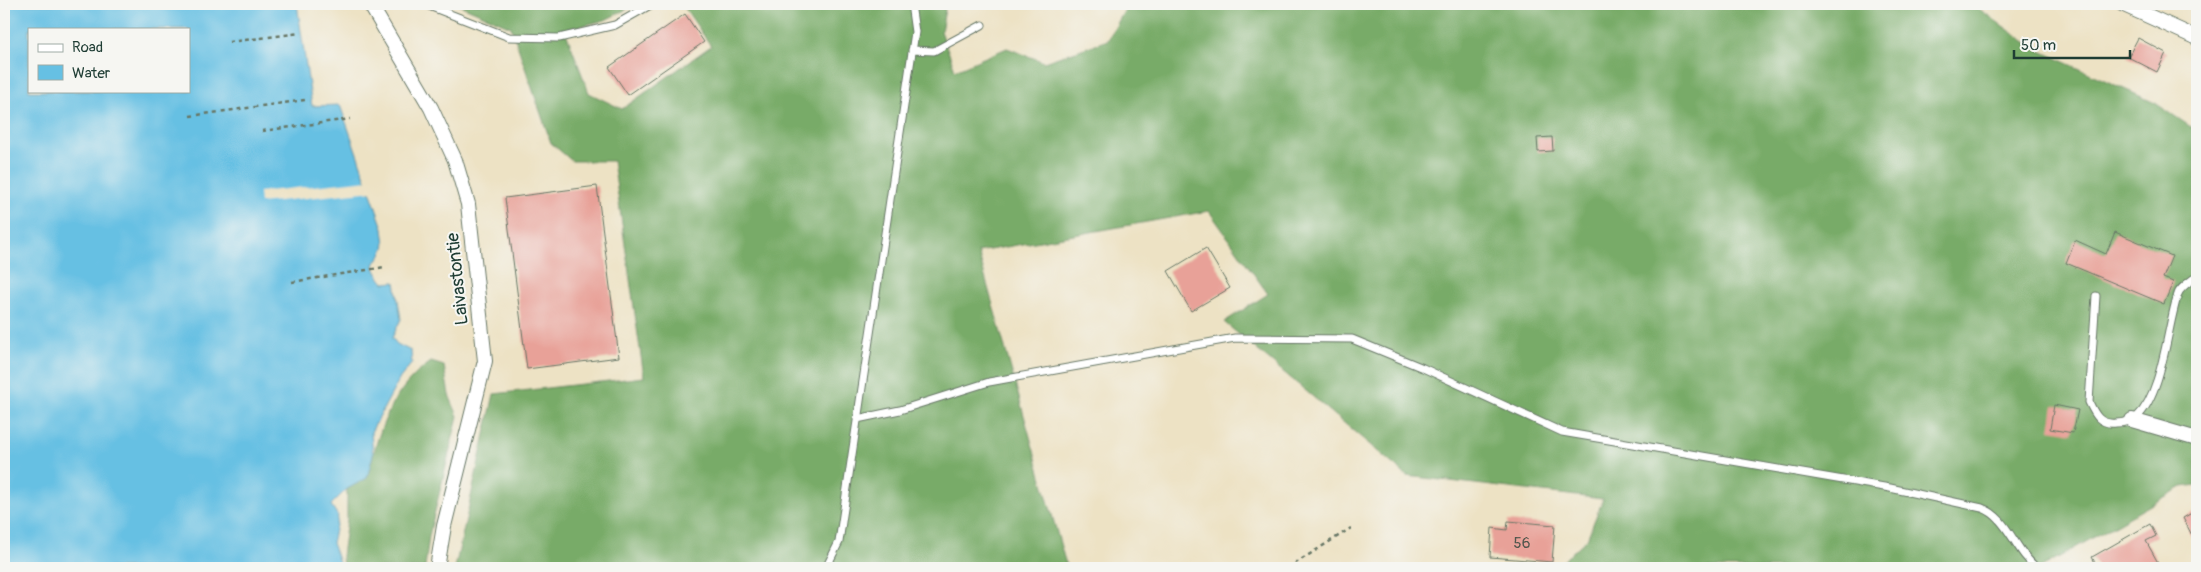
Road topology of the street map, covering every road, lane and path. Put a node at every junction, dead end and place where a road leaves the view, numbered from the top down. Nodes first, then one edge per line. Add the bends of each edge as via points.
1 (424, 4) edge
2 (652, 4) edge
3 (912, 4) edge
4 (2122, 4) edge
5 (376, 5) edge
6 (982, 25) dead end
7 (300, 33) dead end
8 (2197, 38) edge
9 (228, 42) dead end
10 (912, 50) junction
11 (305, 100) dead end
12 (190, 116) dead end
13 (350, 119) dead end
14 (262, 131) dead end
15 (385, 267) dead end
16 (2197, 276) edge
17 (292, 282) dead end
18 (2096, 296) dead end
19 (857, 419) junction
20 (2132, 420) junction
21 (2197, 439) edge
22 (1351, 528) dead end
23 (437, 568) edge
24 (826, 568) edge
25 (1288, 568) edge
26 (2037, 568) edge

1 - 2 lane via 509,37 559,38 615,25
3 - 10 lane via 915,32
4 - 8 street
5 - 23 street, Laivastontie via 431,108 455,160 468,204 485,361 444,526
6 - 10 lane via 934,51
7 - 9 path
10 - 19 lane
11 - 12 path
13 - 14 path
15 - 17 path
16 - 20 lane via 2179,292 2163,361 2149,400 2137,418
18 - 20 lane via 2089,402 2096,417 2107,424
19 - 24 lane via 839,542
19 - 26 lane via 900,410 989,382 1235,338 1352,339 1562,432 1881,486 1991,511 2023,555
20 - 21 street
22 - 25 path

